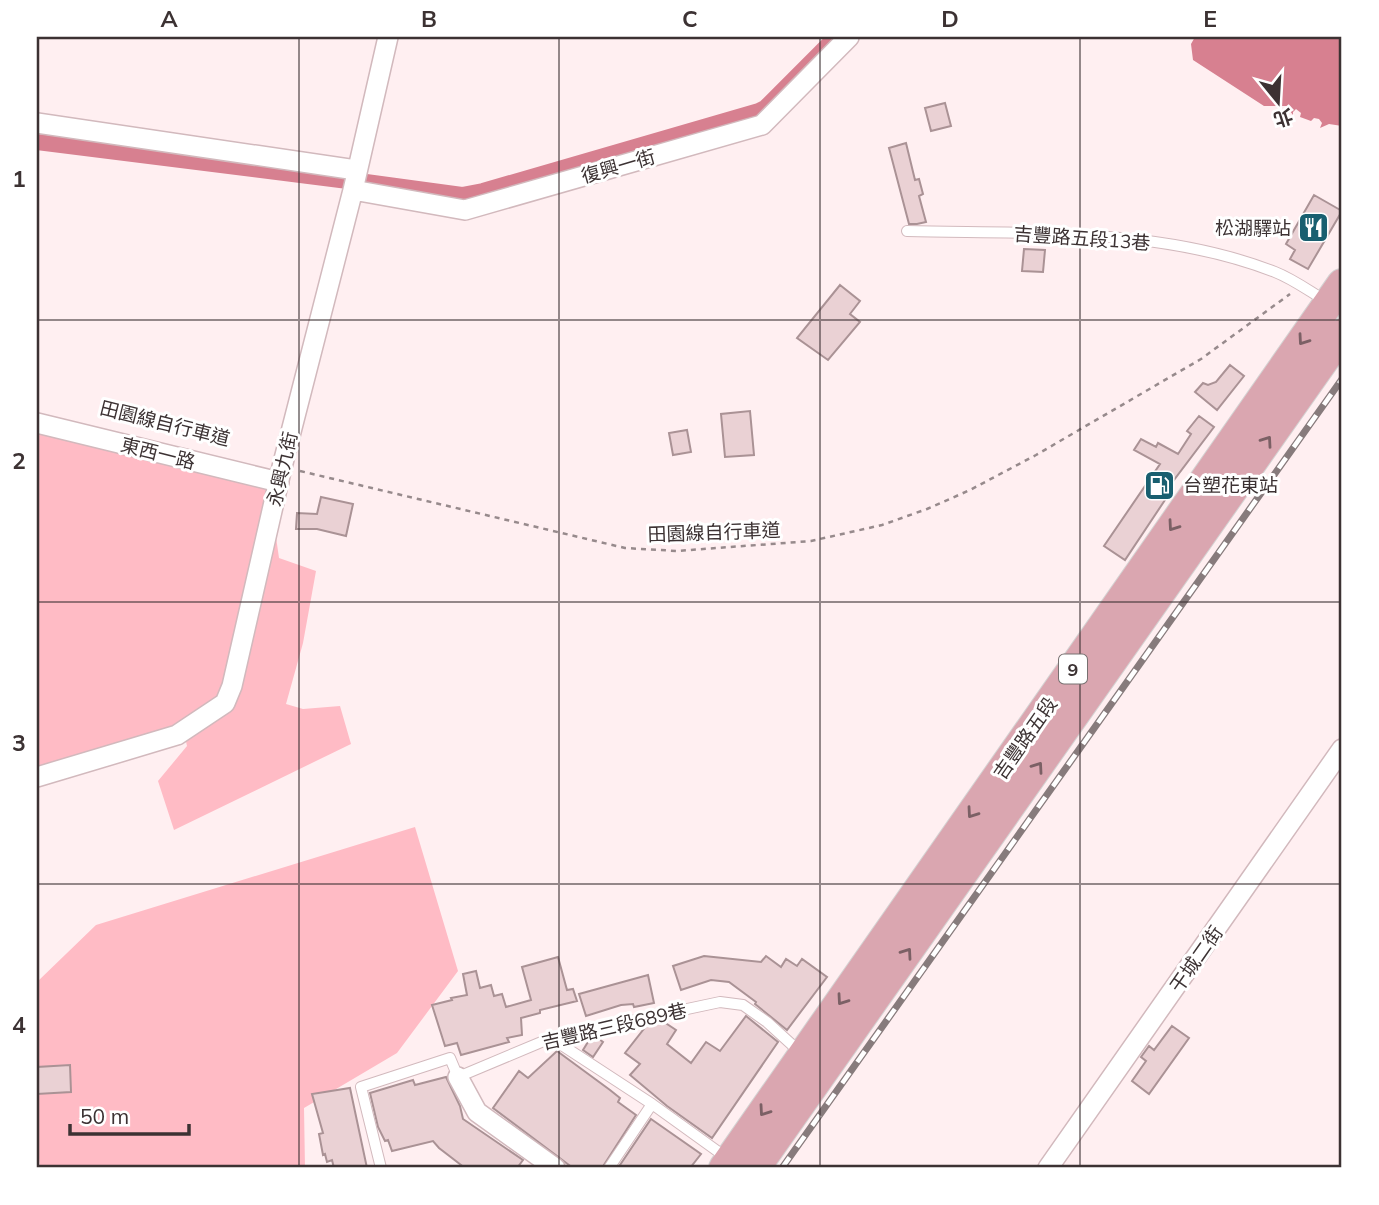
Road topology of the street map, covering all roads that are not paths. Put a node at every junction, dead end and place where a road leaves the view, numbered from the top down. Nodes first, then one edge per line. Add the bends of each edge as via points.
1 (388, 37) edge
2 (849, 37) edge
3 (37, 123) edge
4 (356, 170) junction
5 (353, 190) junction
6 (907, 231) dead end
7 (1336, 293) edge
8 (1342, 334) edge
9 (37, 423) edge
10 (280, 474) junction
11 (1342, 749) edge
12 (37, 777) edge
13 (551, 1038) junction
14 (814, 1062) junction
15 (458, 1077) junction
16 (652, 1104) junction
17 (736, 1166) edge
18 (382, 1168) edge
19 (555, 1168) edge
20 (609, 1168) edge
21 (1048, 1168) edge

1 - 4 street, 永興九街
2 - 5 street, 復興一街 via 762,125 465,210
3 - 4 street
4 - 5 street, 永興九街
5 - 10 street, 永興九街
6 - 7 lane, 吉豐路五段13巷 via 1142,240 1236,259 1277,272 1301,286
7 -> 14 main road, 吉豐路五段 / 9
14 -> 8 main road, 吉豐路五段 / 9
9 - 10 street, 東西一路
10 - 12 street, 永興九街 via 225,703 177,735
11 - 21 street, 干城二街
13 - 14 lane, 吉豐路三段689巷 via 720,1002 743,1005
13 - 15 lane, 吉豐路三段689巷
13 - 16 lane
14 - 17 main road, 9
15 - 18 lane via 450,1058 361,1087
15 - 19 street via 477,1111
16 - 17 lane
16 - 20 lane

